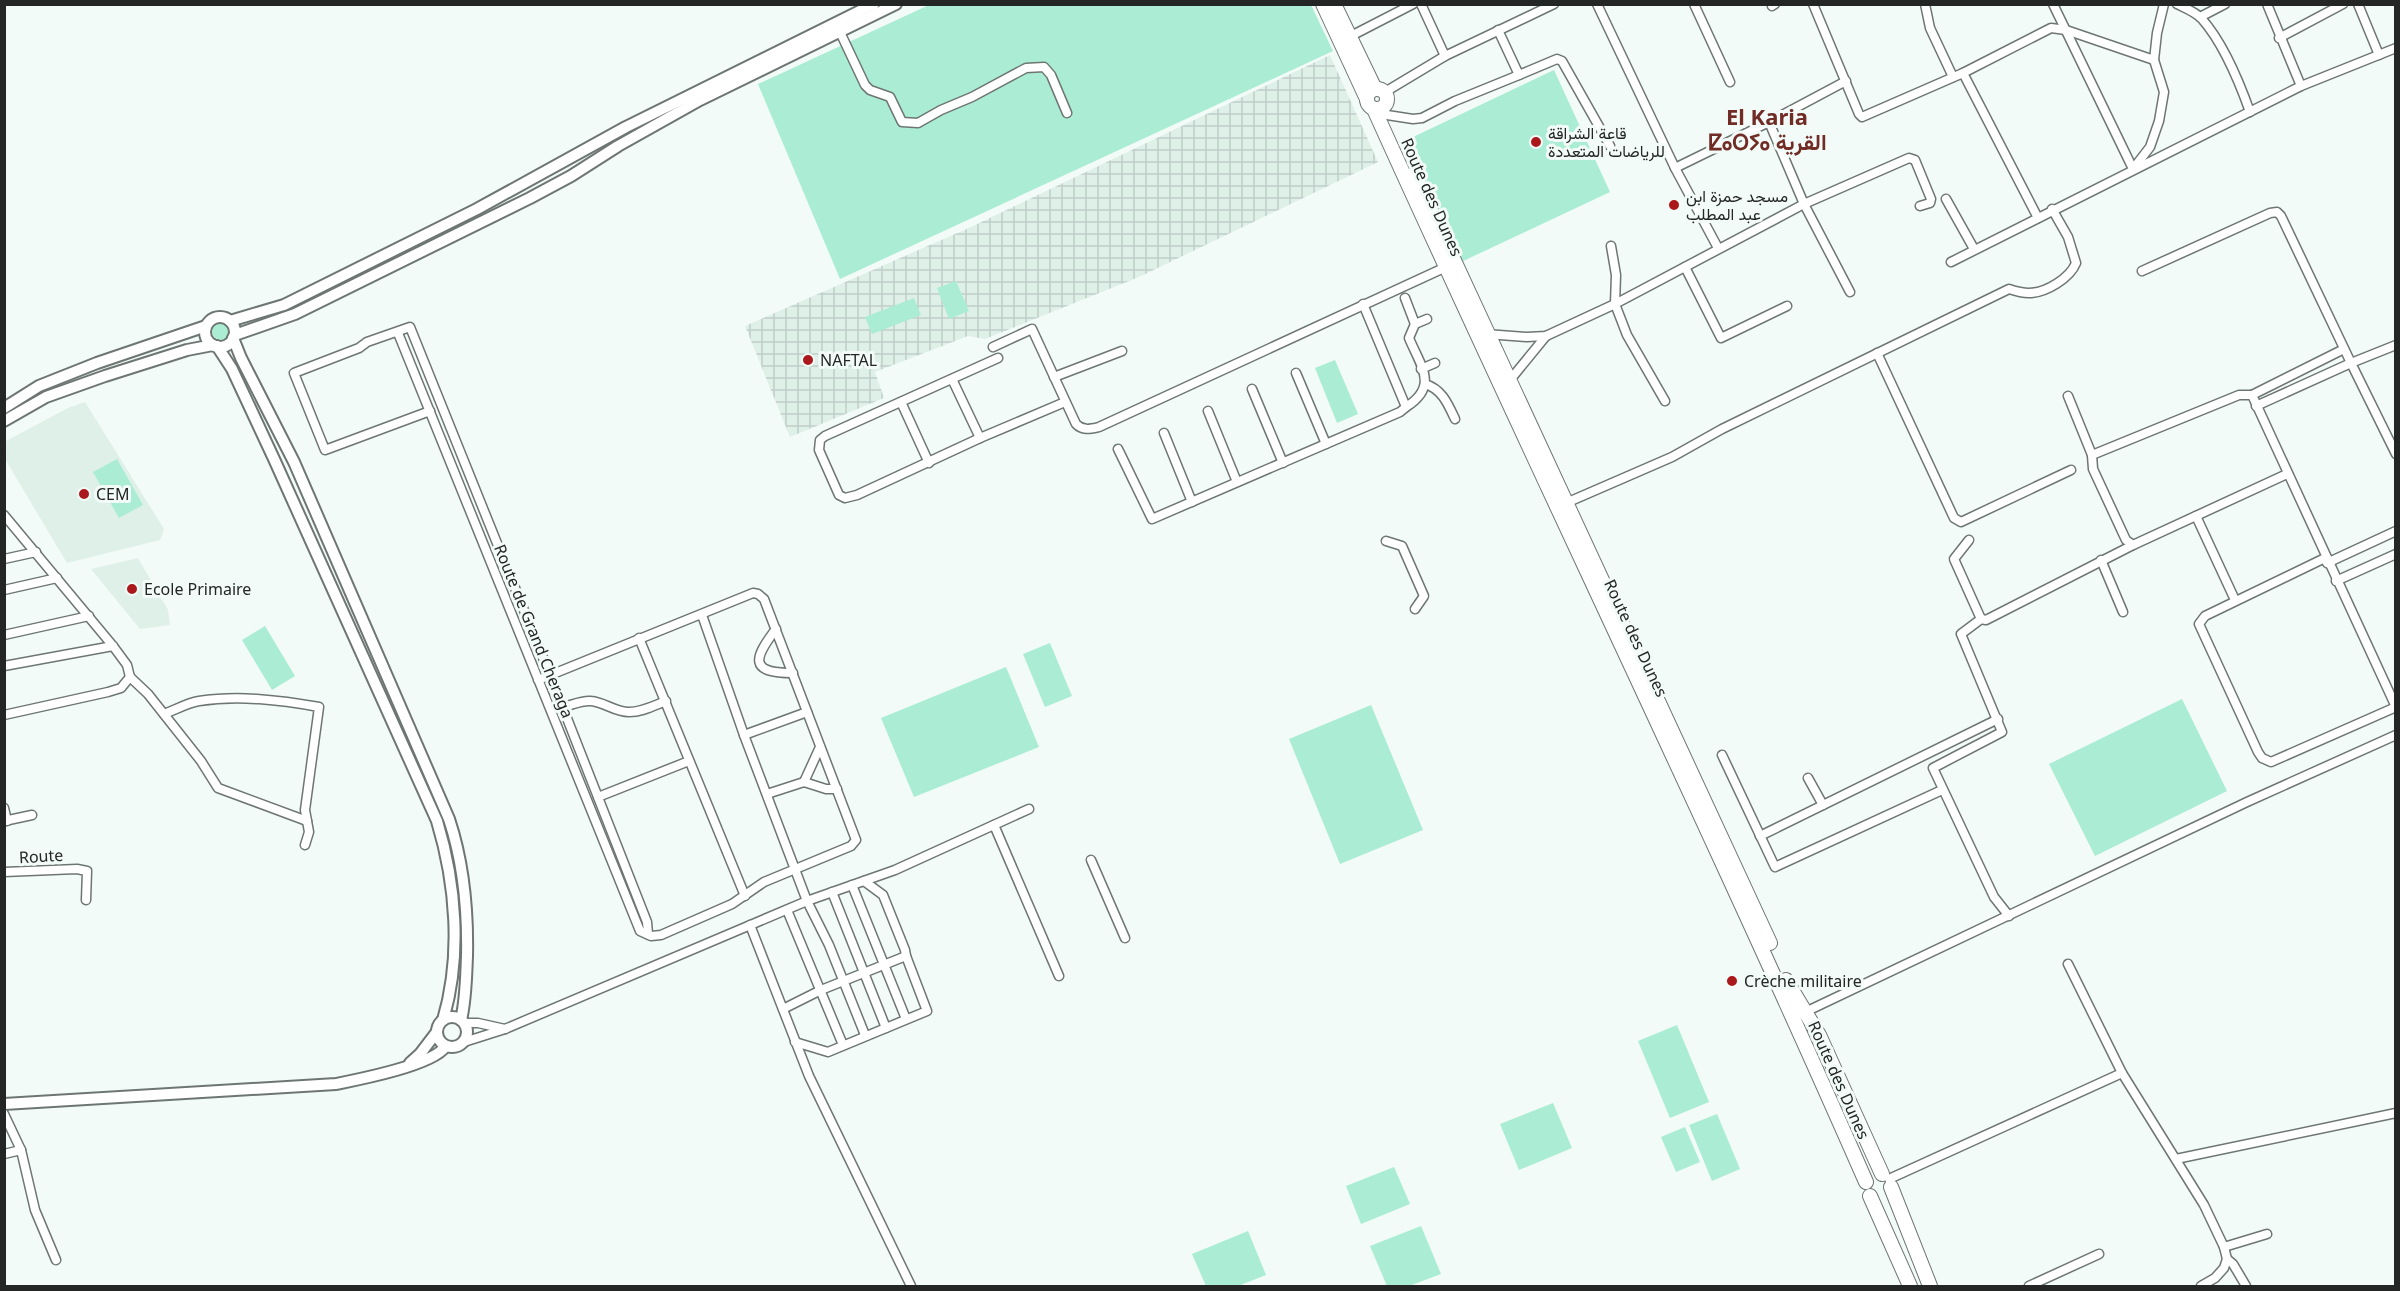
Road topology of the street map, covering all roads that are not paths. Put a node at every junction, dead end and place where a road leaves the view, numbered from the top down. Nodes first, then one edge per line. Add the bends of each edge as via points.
1 (874, 4) edge
2 (896, 4) edge
3 (1323, 4) edge
4 (1334, 4) edge
5 (1413, 4) edge
6 (1421, 4) edge
7 (1554, 4) edge
8 (1597, 4) edge
9 (1694, 4) edge
10 (1813, 4) edge
11 (1925, 4) edge
12 (2053, 4) edge
13 (2164, 4) edge
14 (2177, 4) edge
15 (2225, 4) edge
16 (2267, 4) edge
17 (2343, 4) edge
18 (2358, 4) edge
19 (2200, 17) junction
20 (1498, 30) junction
21 (2066, 30) junction
22 (840, 32) junction
23 (1349, 37) junction
24 (2279, 38) junction
25 (2396, 48) edge
26 (2379, 55) junction
27 (1445, 56) junction
28 (2154, 60) junction
29 (1963, 73) junction
30 (1519, 75) junction
31 (1953, 77) junction
32 (1846, 81) junction
33 (1730, 82) dead end
34 (2301, 86) junction
35 (1379, 102) junction
36 (2250, 112) junction
37 (1066, 113) dead end
38 (1769, 122) junction
39 (1610, 147) dead end
40 (1675, 168) junction
41 (2133, 169) junction
42 (1946, 199) dead end
43 (1804, 204) junction
44 (1920, 206) dead end
45 (2052, 209) junction
46 (2038, 218) junction
47 (1611, 246) dead end
48 (1718, 248) junction
49 (1974, 249) junction
50 (1951, 262) dead end
51 (1446, 267) junction
52 (1685, 267) junction
53 (2142, 271) dead end
54 (1850, 292) dead end
55 (1405, 298) dead end
56 (1363, 304) junction
57 (1615, 304) junction
58 (1787, 306) dead end
59 (1427, 319) dead end
60 (230, 321) junction
61 (1415, 324) junction
62 (206, 326) junction
63 (398, 333) junction
64 (1483, 334) junction
65 (1546, 336) junction
66 (234, 337) junction
67 (2396, 345) edge
68 (215, 346) junction
69 (993, 347) dead end
70 (2344, 349) junction
71 (1122, 351) dead end
72 (1876, 353) junction
73 (998, 358) dead end
74 (1435, 363) dead end
75 (2351, 363) junction
76 (1421, 369) junction
77 (1296, 373) dead end
78 (1054, 377) junction
79 (952, 379) junction
80 (1510, 380) junction
81 (1425, 384) junction
82 (1252, 389) dead end
83 (2252, 395) junction
84 (2068, 396) dead end
85 (1665, 401) dead end
86 (901, 402) junction
87 (1065, 402) junction
88 (2256, 406) junction
89 (1406, 407) junction
90 (4, 408) edge
91 (430, 411) junction
92 (1208, 411) dead end
93 (1455, 419) dead end
94 (4, 421) edge
95 (1164, 433) dead end
96 (980, 438) junction
97 (1326, 444) junction
98 (1118, 449) dead end
99 (2396, 454) edge
100 (2092, 456) junction
101 (929, 462) junction
102 (1283, 463) junction
103 (2071, 470) dead end
104 (2287, 474) junction
105 (1237, 482) junction
106 (1192, 502) junction
107 (1566, 503) junction
108 (4, 515) edge
109 (2196, 516) junction
110 (2396, 531) edge
111 (1969, 540) dead end
112 (1386, 542) dead end
113 (2133, 545) junction
114 (36, 552) junction
115 (2396, 554) edge
116 (4, 559) edge
117 (2101, 560) junction
118 (2326, 560) junction
119 (57, 578) junction
120 (2336, 581) junction
121 (4, 590) edge
122 (2235, 600) junction
123 (1415, 609) dead end
124 (2123, 612) dead end
125 (702, 615) junction
126 (89, 616) junction
127 (1981, 620) junction
128 (776, 629) junction
129 (4, 635) edge
130 (639, 638) junction
131 (113, 646) junction
132 (4, 666) edge
133 (793, 673) junction
134 (550, 675) junction
135 (129, 678) junction
136 (538, 680) junction
137 (666, 701) junction
138 (563, 707) junction
139 (2396, 707) edge
140 (807, 712) junction
141 (164, 714) junction
142 (4, 715) edge
143 (1998, 719) junction
144 (744, 735) junction
145 (2396, 735) edge
146 (820, 747) junction
147 (1722, 755) dead end
148 (689, 761) junction
149 (1808, 778) dead end
150 (804, 782) junction
151 (837, 789) junction
152 (1942, 790) junction
153 (767, 794) junction
154 (598, 797) junction
155 (1823, 806) junction
156 (4, 808) edge
157 (1029, 809) dead end
158 (32, 815) dead end
159 (6, 821) edge
160 (307, 821) junction
161 (994, 825) junction
162 (1760, 836) junction
163 (305, 844) dead end
164 (1091, 860) dead end
165 (796, 868) junction
166 (4, 872) edge
167 (864, 881) junction
168 (852, 885) junction
169 (832, 892) junction
170 (746, 896) junction
171 (86, 900) dead end
172 (807, 901) junction
173 (787, 910) junction
174 (2009, 916) junction
175 (750, 925) junction
176 (648, 934) junction
177 (1125, 938) dead end
178 (906, 956) junction
179 (2068, 964) dead end
180 (885, 965) junction
181 (864, 973) junction
182 (1059, 976) dead end
183 (843, 982) junction
184 (821, 990) junction
185 (783, 1010) junction
186 (1798, 1015) junction
187 (906, 1019) junction
188 (443, 1020) junction
189 (462, 1022) junction
190 (886, 1028) junction
191 (505, 1029) junction
192 (436, 1033) junction
193 (865, 1035) junction
194 (464, 1042) junction
195 (795, 1042) junction
196 (843, 1045) junction
197 (445, 1047) junction
198 (407, 1065) junction
199 (2122, 1073) junction
200 (4, 1104) edge
201 (2396, 1113) edge
202 (4, 1114) edge
203 (21, 1150) junction
204 (4, 1154) edge
205 (2176, 1160) junction
206 (1887, 1180) junction
207 (1868, 1189) junction
208 (2267, 1234) dead end
209 (2224, 1247) junction
210 (2099, 1254) dead end
211 (56, 1260) dead end
212 (2228, 1263) junction
213 (911, 1287) edge
214 (1910, 1287) edge
215 (1930, 1287) edge
216 (2029, 1287) edge
217 (2201, 1287) edge
218 (2246, 1287) edge

1 - 60 street via 285,305
2 - 22 street
3 - 35 main road, Route des Dunes
4 - 23 main road, Route des Dunes
5 - 23 street
6 - 27 street
7 - 20 street
8 - 40 street
9 - 33 street
10 - 32 street
11 - 31 street via 1930,28
12 - 21 street
13 - 28 street
14 - 19 street
15 - 19 street
16 - 24 street
17 - 24 street
18 - 26 street
19 - 36 street via 2216,39
20 - 27 street
20 - 30 street
21 - 28 street
21 - 29 street via 2051,28
21 - 41 street
22 - 37 street via 865,85 890,97 902,122 918,123 1035,67 1044,67 1051,75
22 - 66 street via 700,100 530,198 295,314
23 - 35 main road, Route des Dunes
24 - 34 street
25 - 26 street
26 - 34 street
27 - 35 street
28 - 41 street via 2164,92 2159,121 2150,147
29 - 31 street
29 - 46 street
30 - 35 street via 1422,118 1413,119
30 - 39 street via 1557,59 1562,61
31 - 32 street via 1862,117
32 - 38 street
34 - 36 street
35 - 51 main road, Route des Dunes
35 - 64 main road, Route des Dunes
36 - 41 street
38 - 40 street
38 - 43 street
40 - 48 street
41 - 45 street
42 - 49 street
43 - 44 street via 1912,158 1931,201
43 - 48 street
43 - 54 street
45 - 46 street
45 - 72 street via 2068,237 2076,263 2068,276 2031,293 2009,289
46 - 49 street
47 - 57 street
48 - 52 street
49 - 50 street
51 - 56 street
51 - 64 main road, Route des Dunes
52 - 57 street
52 - 58 street via 1721,338
53 - 70 street via 2277,212
55 - 61 street
56 - 87 street via 1099,428 1080,428
56 - 89 street
57 - 65 street
57 - 85 street via 1627,335
59 - 61 street
60 - 62 street via 217,318
60 - 66 street
61 - 76 street via 1409,338
62 - 68 street via 207,339
62 - 90 street via 39,386
63 - 91 street, Route de Grand Cheraga
63 - 91 street via 294,374 325,450
63 - 134 street via 410,327
64 - 65 street
64 - 80 main road, Route des Dunes
64 - 186 main road, Route des Dunes
65 - 80 street
66 - 68 street via 227,345
66 - 189 street via 294,462 449,819 467,904
67 - 75 street
68 - 94 street via 187,350 105,376 46,397
68 - 188 street via 228,360 265,439 437,821 450,872 453,906 451,983
69 - 78 street via 1032,329
70 - 75 street
70 - 83 street
71 - 78 street
72 - 103 street via 1957,522
72 - 107 street via 1672,458
73 - 79 street
74 - 76 street
75 - 88 street
75 - 99 street
76 - 81 street
77 - 97 street
78 - 87 street
79 - 86 street
79 - 96 street
80 - 107 main road, Route des Dunes
81 - 89 street via 1416,400
81 - 93 street via 1441,393
82 - 102 street
83 - 88 street
83 - 100 street via 2239,395
84 - 100 street
86 - 101 street
86 - 101 street via 820,440 819,450 833,485 839,495 852,497
87 - 96 street
88 - 104 street
89 - 97 street
91 - 136 street, Route de Grand Cheraga
92 - 105 street
95 - 106 street
96 - 101 street
97 - 102 street
98 - 106 street via 1152,519
100 - 113 street via 2102,489 2126,540
102 - 105 street
104 - 109 street
104 - 118 street
105 - 106 street
107 - 186 main road, Route des Dunes
108 - 114 street
109 - 113 street
109 - 122 street
110 - 118 street
111 - 127 street via 1954,558
112 - 123 street via 1402,546 1424,596
113 - 117 street
114 - 116 street
114 - 119 street
115 - 120 street
117 - 124 street
117 - 127 street
118 - 120 street
118 - 122 street
119 - 121 street
119 - 126 street
120 - 139 street
122 - 139 street via 2205,616 2199,624 2262,759 2271,762
125 - 128 street via 753,593 764,599
125 - 130 street
125 - 144 street
126 - 129 street
126 - 131 street
127 - 143 street via 1961,634
128 - 133 street
128 - 133 street via 760,650 760,663 771,671
130 - 134 street
130 - 137 street
131 - 132 street
131 - 135 street via 127,665
133 - 140 street
134 - 136 street
134 - 138 street
135 - 141 street
135 - 142 street via 121,688 108,692
136 - 176 street, Route de Grand Cheraga via 638,929
137 - 138 street via 627,712 593,701
137 - 148 street
138 - 154 street
140 - 144 street
140 - 146 street
141 - 160 street via 218,788
141 - 160 street via 197,702 231,699 282,700 319,707 305,810
143 - 152 street via 2002,732 1933,768
143 - 155 street
144 - 153 street
145 - 174 street
146 - 150 street
146 - 151 street
147 - 162 street
148 - 154 street
148 - 170 street
149 - 155 street
150 - 151 street
150 - 153 street
151 - 165 street via 856,840 851,846
152 - 162 street via 1775,867
152 - 174 street via 1994,897
153 - 165 street
154 - 176 street via 647,922
155 - 162 street
156 - 159 street
157 - 161 street
158 - 159 street
160 - 163 street
161 - 167 street
161 - 182 street
164 - 177 street
165 - 170 street via 764,882
165 - 172 street
166 - 171 street, Route via 87,871
167 - 168 street
167 - 178 street via 883,894
168 - 169 street
168 - 180 street
169 - 172 street
169 - 181 street
170 - 176 street via 661,935
172 - 173 street
172 - 183 street
173 - 175 street
173 - 184 street
174 - 186 street
175 - 185 street
175 - 191 street
178 - 180 street
178 - 187 street via 927,1011
179 - 199 street
180 - 181 street
180 - 187 street
181 - 183 street
181 - 190 street
183 - 184 street
183 - 193 street
184 - 185 street
184 - 196 street
185 - 195 street
186 - 206 main road, Route des Dunes via 1819,1035
186 - 207 main road, Route des Dunes
187 - 190 street
188 - 189 street via 450,1017
188 - 192 street
189 - 191 street
189 - 194 street via 467,1032
190 - 193 street
191 - 194 street
192 - 197 street
192 - 198 street
193 - 196 street
194 - 197 street via 454,1048
195 - 196 street via 825,1052
195 - 213 street
197 - 198 street via 435,1056
198 - 200 street via 336,1084
199 - 205 street
199 - 206 street
201 - 205 street
202 - 203 street
203 - 204 street
203 - 211 street via 35,1210
205 - 209 street
206 - 207 main road via 1870,1176
206 - 207 main road via 1888,1193 1883,1197
206 - 215 main road, Route des Dunes
207 - 214 main road, Route des Dunes
208 - 209 street
209 - 212 street
210 - 216 street
212 - 217 street
212 - 218 street

